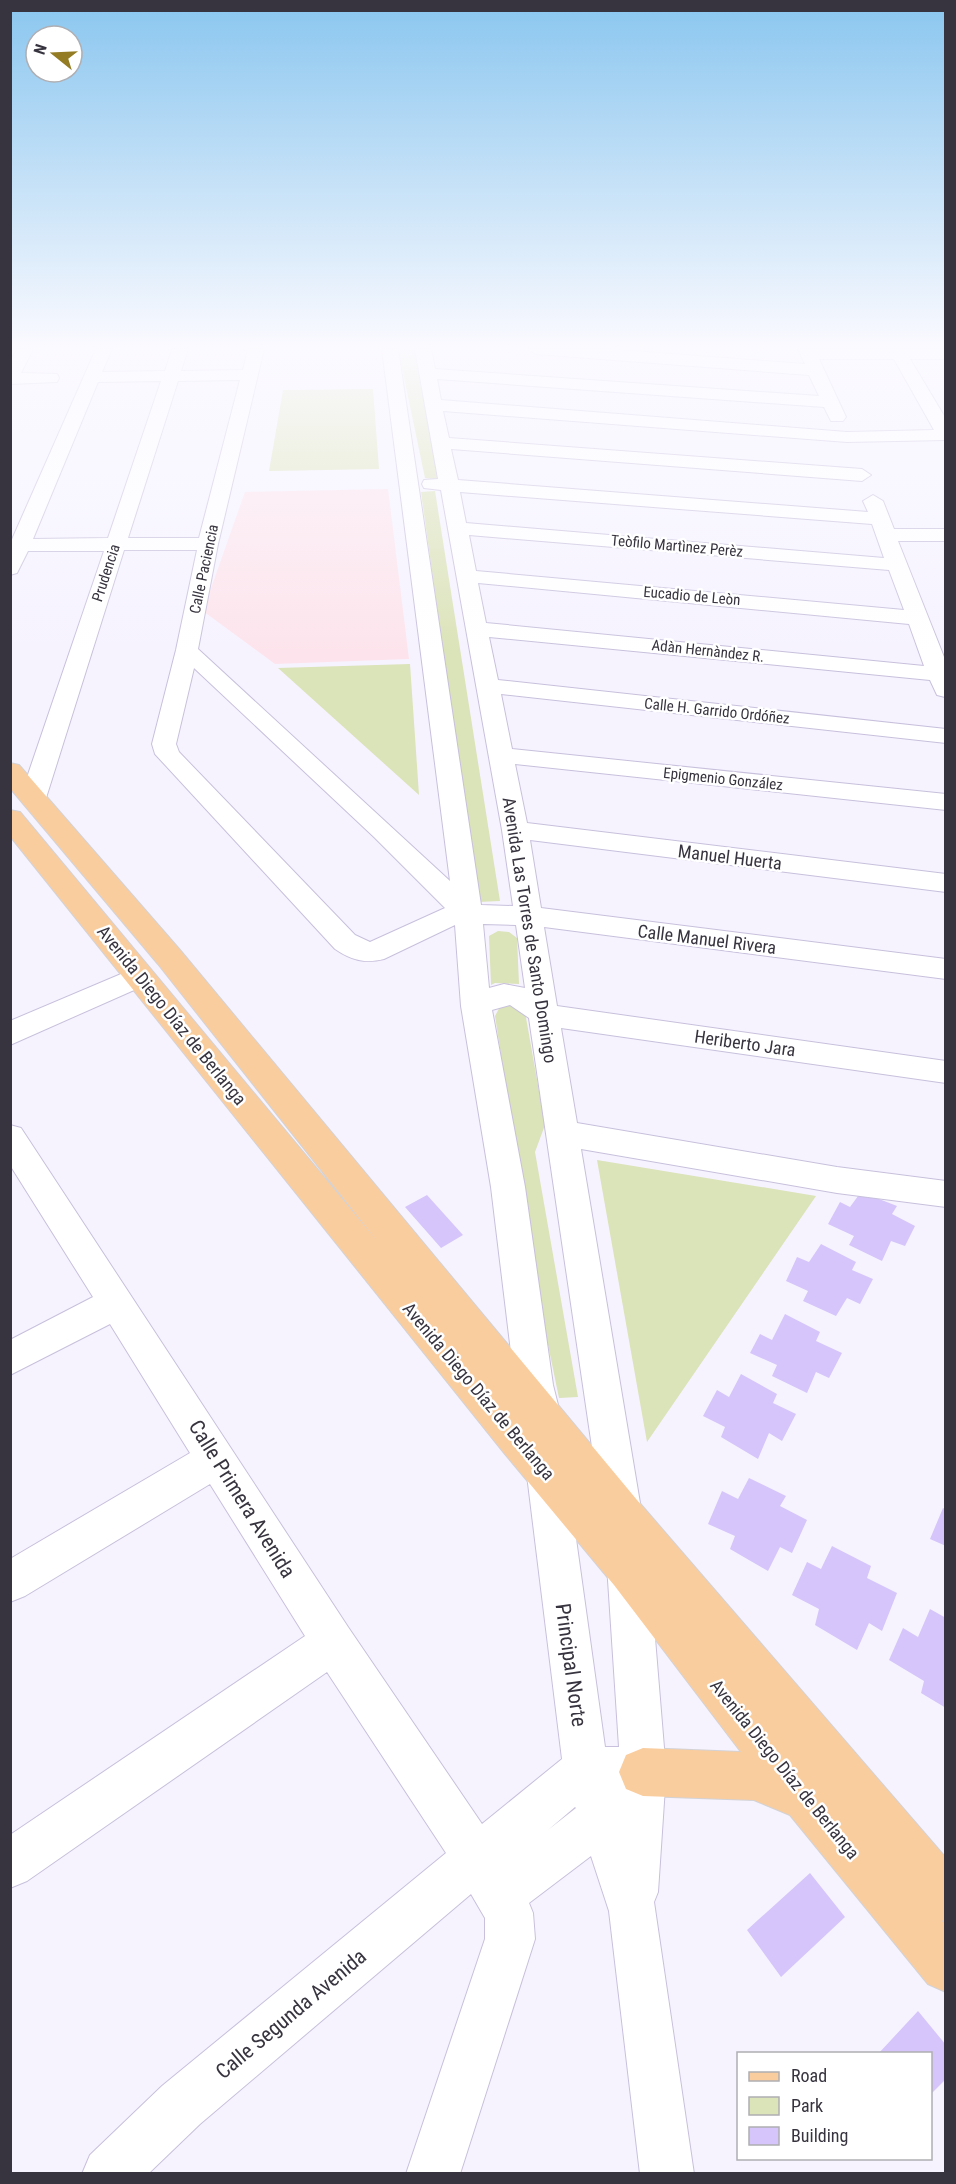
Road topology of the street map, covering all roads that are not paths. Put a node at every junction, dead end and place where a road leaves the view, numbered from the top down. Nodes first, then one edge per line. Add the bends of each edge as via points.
1 (60, 451) edge
2 (146, 451) edge
3 (231, 451) edge
4 (404, 451) edge
5 (443, 451) edge
6 (545, 451) edge
7 (852, 451) edge
8 (862, 475) junction
9 (409, 484) junction
10 (450, 485) junction
11 (883, 527) junction
12 (457, 528) junction
13 (945, 535) edge
14 (208, 544) junction
15 (20, 545) junction
16 (115, 545) junction
17 (898, 565) junction
18 (10, 568) edge
19 (467, 576) junction
20 (917, 618) junction
21 (478, 629) junction
22 (187, 650) junction
23 (941, 672) edge
24 (488, 686) junction
25 (945, 736) edge
26 (500, 755) junction
27 (10, 771) edge
28 (945, 802) edge
29 (22, 808) edge
30 (515, 830) junction
31 (945, 883) edge
32 (466, 912) junction
33 (529, 916) junction
34 (945, 969) edge
35 (141, 976) junction
36 (476, 1006) junction
37 (545, 1015) junction
38 (10, 1034) edge
39 (945, 1072) edge
40 (561, 1133) junction
41 (17, 1162) edge
42 (945, 1194) edge
43 (115, 1303) junction
44 (10, 1359) edge
45 (541, 1411) junction
46 (217, 1458) junction
47 (547, 1473) junction
48 (622, 1514) junction
49 (628, 1570) junction
50 (10, 1582) edge
51 (333, 1642) junction
52 (586, 1768) junction
53 (643, 1772) junction
54 (808, 1800) junction
55 (603, 1817) junction
56 (10, 1864) edge
57 (489, 1877) junction
58 (945, 1898) edge
59 (633, 1911) junction
60 (945, 1966) edge
61 (109, 2174) edge
62 (432, 2174) edge
63 (667, 2174) edge

1 - 15 street
2 - 16 street, Prudencia
3 - 14 street, Calle Paciencia
4 - 9 street
5 - 10 street, Avenida Las Torres de Santo Domingo
6 - 8 street
7 - 8 street
8 - 11 street
9 - 10 street
9 - 32 street
10 - 11 street
10 - 12 street, Avenida Las Torres de Santo Domingo
11 - 13 street
11 - 17 street
12 - 17 street, Teòfilo Martìnez Perèz
12 - 19 street, Avenida Las Torres de Santo Domingo
14 - 16 street
14 - 22 street, Calle Paciencia
15 - 16 street
15 - 18 street
16 - 29 street, Prudencia
17 - 20 street
19 - 20 street, Eucadio de Leòn
19 - 21 street, Avenida Las Torres de Santo Domingo
20 - 23 street
21 - 23 street, Adàn Hernàndez R.
21 - 24 street, Avenida Las Torres de Santo Domingo
22 - 32 street
22 - 32 street, Calle Paciencia via 164,744 167,754 345,942 358,951 374,952
24 - 25 street, Calle H. Garrido Ordóñez
24 - 26 street, Avenida Las Torres de Santo Domingo
26 - 28 street, Epigmenio González
26 - 30 street, Avenida Las Torres de Santo Domingo
27 - 29 main road, Avenida Diego Díaz de Berlanga
29 - 35 main road, Avenida Diego Díaz de Berlanga
29 - 45 main road, Avenida Diego Díaz de Berlanga via 169,957
30 - 31 street, Manuel Huerta
30 - 33 street, Avenida Las Torres de Santo Domingo
32 - 33 street, Calle Manuel Rivera
32 - 36 street
33 - 34 street, Calle Manuel Rivera
33 - 37 street, Avenida Las Torres de Santo Domingo
35 - 38 street
35 - 47 main road, Avenida Diego Díaz de Berlanga
36 - 37 street via 506,993 524,997
36 - 45 street
37 - 39 street, Heriberto Jara
37 - 40 street, Avenida Las Torres de Santo Domingo
40 - 42 street via 837,1180
40 - 48 street, Avenida Las Torres de Santo Domingo
41 - 43 street, Calle Primera Avenida
43 - 44 street
43 - 46 street, Calle Primera Avenida
45 - 47 street, Principal Norte
45 - 48 main road, Avenida Diego Díaz de Berlanga
46 - 50 street
46 - 51 street, Calle Primera Avenida
47 - 49 main road, Avenida Diego Díaz de Berlanga
47 - 52 street, Principal Norte via 570,1670
48 - 49 street, Principal Norte
48 - 58 main road, Avenida Diego Díaz de Berlanga
49 - 53 street, Principal Norte
49 - 54 main road, Avenida Diego Díaz de Berlanga
51 - 56 street
51 - 57 street, Calle Primera Avenida
52 - 53 street
52 - 55 street, Principal Norte
52 - 57 street, Calle Segunda Avenida
53 - 54 main road via 754,1776
53 - 55 street, Calle Segunda Avenida
53 - 59 street, Principal Norte
54 - 60 main road, Avenida Diego Díaz de Berlanga
55 - 57 street, Calle Segunda Avenida
55 - 59 street, Principal Norte
57 - 61 street, Calle Segunda Avenida via 181,2105
57 - 62 street, Calle Primera Avenida via 511,1919 510,1939
59 - 63 street, Principal Norte

